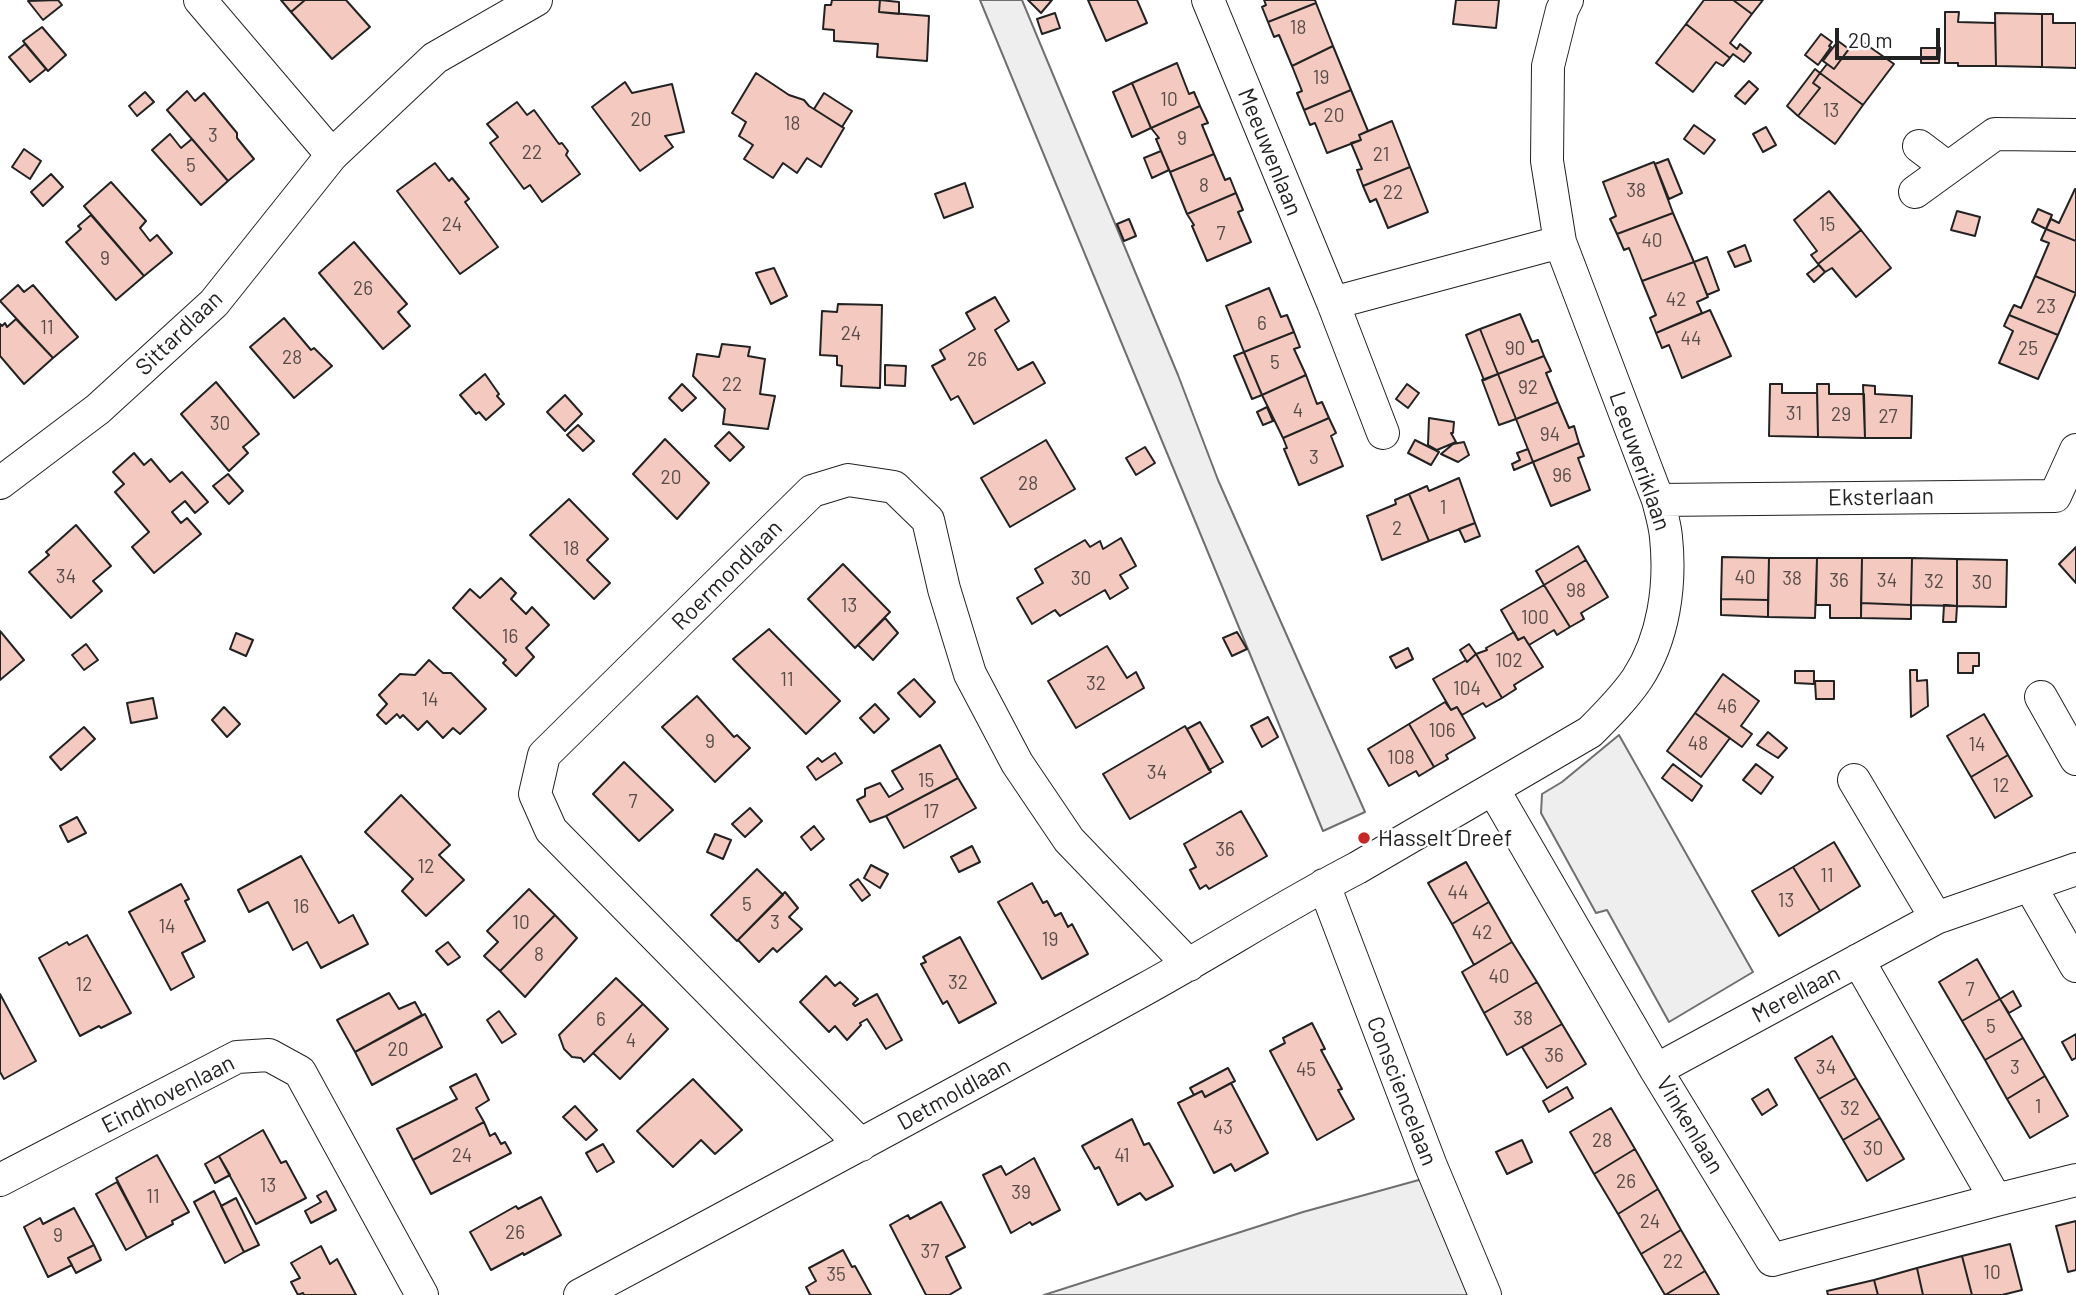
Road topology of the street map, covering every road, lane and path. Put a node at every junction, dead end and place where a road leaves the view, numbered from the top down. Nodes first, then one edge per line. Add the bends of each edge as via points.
1 (200, 0) edge
2 (536, 0) edge
3 (1208, 0) edge
4 (1567, 0) edge
5 (2076, 135) edge
6 (1919, 146) dead end
7 (332, 155) junction
8 (1948, 168) junction
9 (1915, 192) dead end
10 (1560, 242) junction
11 (1333, 303) junction
12 (1383, 433) dead end
13 (2076, 450) edge
14 (0, 483) edge
15 (1658, 500) junction
16 (2041, 697) dead end
17 (2076, 759) edge
18 (1854, 780) dead end
19 (1493, 789) junction
20 (2076, 869) edge
21 (1324, 885) junction
22 (2030, 886) junction
23 (1936, 918) junction
24 (1858, 960) junction
25 (1189, 965) junction
26 (2076, 966) edge
27 (1656, 1070) junction
28 (861, 1145) junction
29 (0, 1180) edge
30 (2076, 1180) edge
31 (1996, 1200) junction
32 (422, 1295) edge
33 (580, 1295) edge
34 (1485, 1295) edge

1 - 7 street
2 - 7 street, Sittardlaan via 435,58
3 - 11 street, Meeuwenlaan
4 - 10 street, Leeuweriklaan via 1548,66 1547,161
5 - 8 street via 1995,134
6 - 8 street
7 - 14 street, Sittardlaan via 214,303 98,409
8 - 9 street
10 - 11 street
10 - 15 street, Leeuweriklaan
11 - 12 street, Meeuwenlaan
13 - 15 street, Eksterlaan via 2055,496
15 - 19 street, Leeuweriklaan via 1666,535 1664,609 1638,677 1590,732
16 - 17 street
18 - 23 street
19 - 21 street, Leeuweriklaan
19 - 27 street, Vinkenlaan
20 - 22 street, Merellaan
21 - 25 street, Detmoldlaan
21 - 34 street, Consciencelaan
22 - 23 street, Merellaan
22 - 26 street
23 - 24 street, Merellaan
24 - 27 street, Merellaan
24 - 31 street
25 - 28 street, Detmoldlaan
25 - 28 street, Roermondlaan via 1069,840 1017,763 970,674 928,520 894,487 848,480 813,491 544,755 535,794 551,830
27 - 31 street, Vinkenlaan via 1772,1260
28 - 33 street, Detmoldlaan
29 - 32 street, Eindhovenlaan via 237,1057 269,1055 300,1072
30 - 31 street, Vinkenlaan

